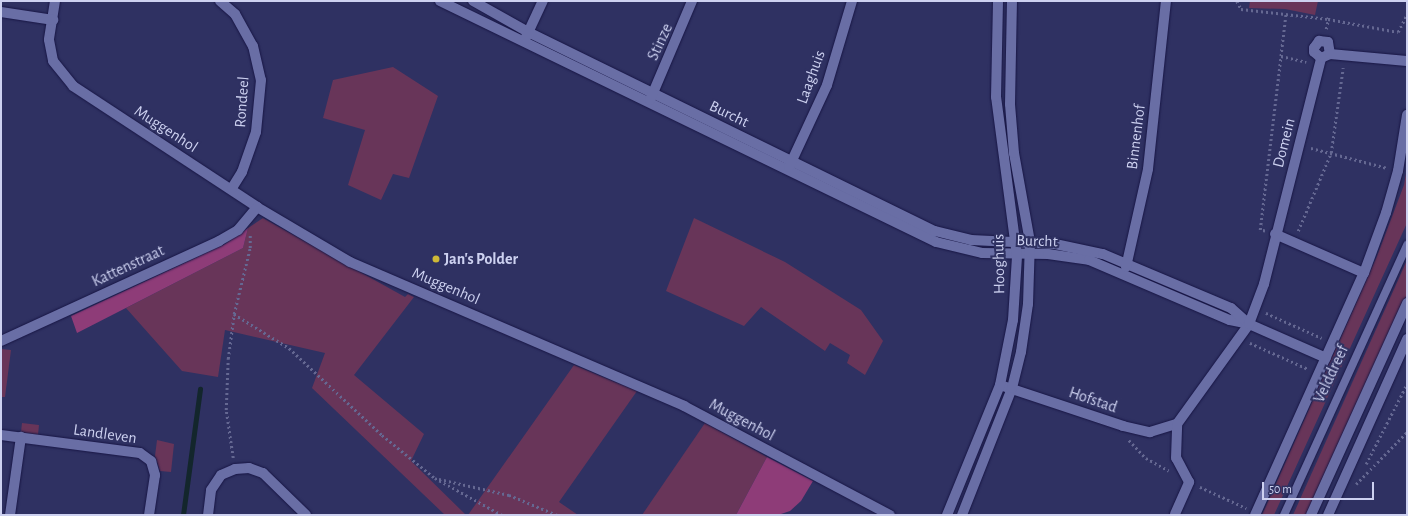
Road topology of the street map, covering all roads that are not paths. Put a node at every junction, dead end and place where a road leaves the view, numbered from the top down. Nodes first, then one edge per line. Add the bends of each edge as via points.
1 (55, 1) edge
2 (220, 1) edge
3 (440, 1) edge
4 (473, 1) edge
5 (543, 1) edge
6 (692, 1) edge
7 (852, 1) edge
8 (998, 1) edge
9 (1012, 1) edge
10 (1166, 1) edge
11 (1, 12) edge
12 (53, 20) junction
13 (528, 32) junction
14 (524, 43) junction
15 (1330, 54) junction
16 (1407, 61) edge
17 (1320, 62) junction
18 (650, 99) junction
19 (1407, 115) edge
20 (792, 161) junction
21 (787, 171) junction
22 (232, 188) junction
23 (257, 207) junction
24 (1275, 234) junction
25 (1030, 242) junction
26 (1015, 243) junction
27 (1407, 245) edge
28 (1016, 256) junction
29 (1030, 256) junction
30 (1128, 263) junction
31 (1123, 273) junction
32 (1364, 273) junction
33 (1407, 302) edge
34 (1249, 324) junction
35 (1407, 338) edge
36 (1, 341) edge
37 (1326, 358) junction
38 (1000, 385) junction
39 (1012, 388) junction
40 (1177, 424) junction
41 (1, 435) edge
42 (21, 437) junction
43 (1175, 514) dead end
44 (1255, 514) edge
45 (10, 515) edge
46 (149, 515) edge
47 (208, 515) edge
48 (306, 515) edge
49 (890, 515) edge
50 (947, 515) edge
51 (962, 515) edge
52 (1284, 515) edge
53 (1311, 515) edge
54 (1328, 515) edge

1 - 12 street, Muggenhol
2 - 22 street, Rondeel via 235,14 253,46 261,80 256,132 242,172
3 - 14 street, Burcht
4 - 13 street, Burcht
5 - 13 street
6 - 18 street, Stinze via 686,21
7 - 20 street, Laaghuis via 827,85
8 - 26 street, Hooghuis via 996,97
9 - 25 street, Hooghuis via 1010,104 1014,153
10 - 30 street, Binnenhof via 1148,169
11 - 12 street
12 - 22 street, Muggenhol via 49,40 53,61 74,86
13 - 14 street
13 - 18 street, Burcht
14 - 18 street, Burcht
15 - 16 street
15 - 17 street
15 - 17 street, Domein via 1328,42 1319,41 1314,52
17 - 24 street, Domein
18 - 20 street, Burcht
18 - 21 street, Burcht
19 - 32 street via 1398,170 1386,213
20 - 21 street
20 - 26 street, Burcht via 935,231 971,240
21 - 28 street, Burcht via 936,242 982,253
22 - 23 street, Muggenhol
23 - 36 street, Kattenstraat via 238,230 219,241
23 - 49 street, Muggenhol via 350,262 684,406
24 - 32 street
24 - 34 street, Domein via 1264,284
25 - 26 street, Burcht
25 - 29 street, Hooghuis
25 - 30 street, Burcht via 1077,248
26 - 28 street, Hooghuis
27 - 52 lane, Velddreef
28 - 29 street, Burcht
28 - 38 street, Hooghuis via 1013,320
29 - 31 street, Burcht via 1048,254 1089,260
29 - 39 street, Hooghuis via 1022,352
30 - 31 street, Binnenhof
30 - 34 street, Burcht via 1231,308
31 - 34 street, Burcht via 1230,320
32 - 37 street
33 - 53 street
34 - 37 street, Burcht
34 - 40 street
35 - 54 street
37 - 44 street
38 - 39 street, Hofstad
38 - 50 street, Hooghuis
39 - 40 street, Hofstad via 1123,426 1150,432
39 - 51 street, Hooghuis
40 - 43 street via 1176,458 1188,482
41 - 42 street, Landleven
42 - 45 street
42 - 46 street, Landleven via 140,453 151,461 155,475
47 - 48 street via 211,490 221,475 235,469 249,468 263,473

